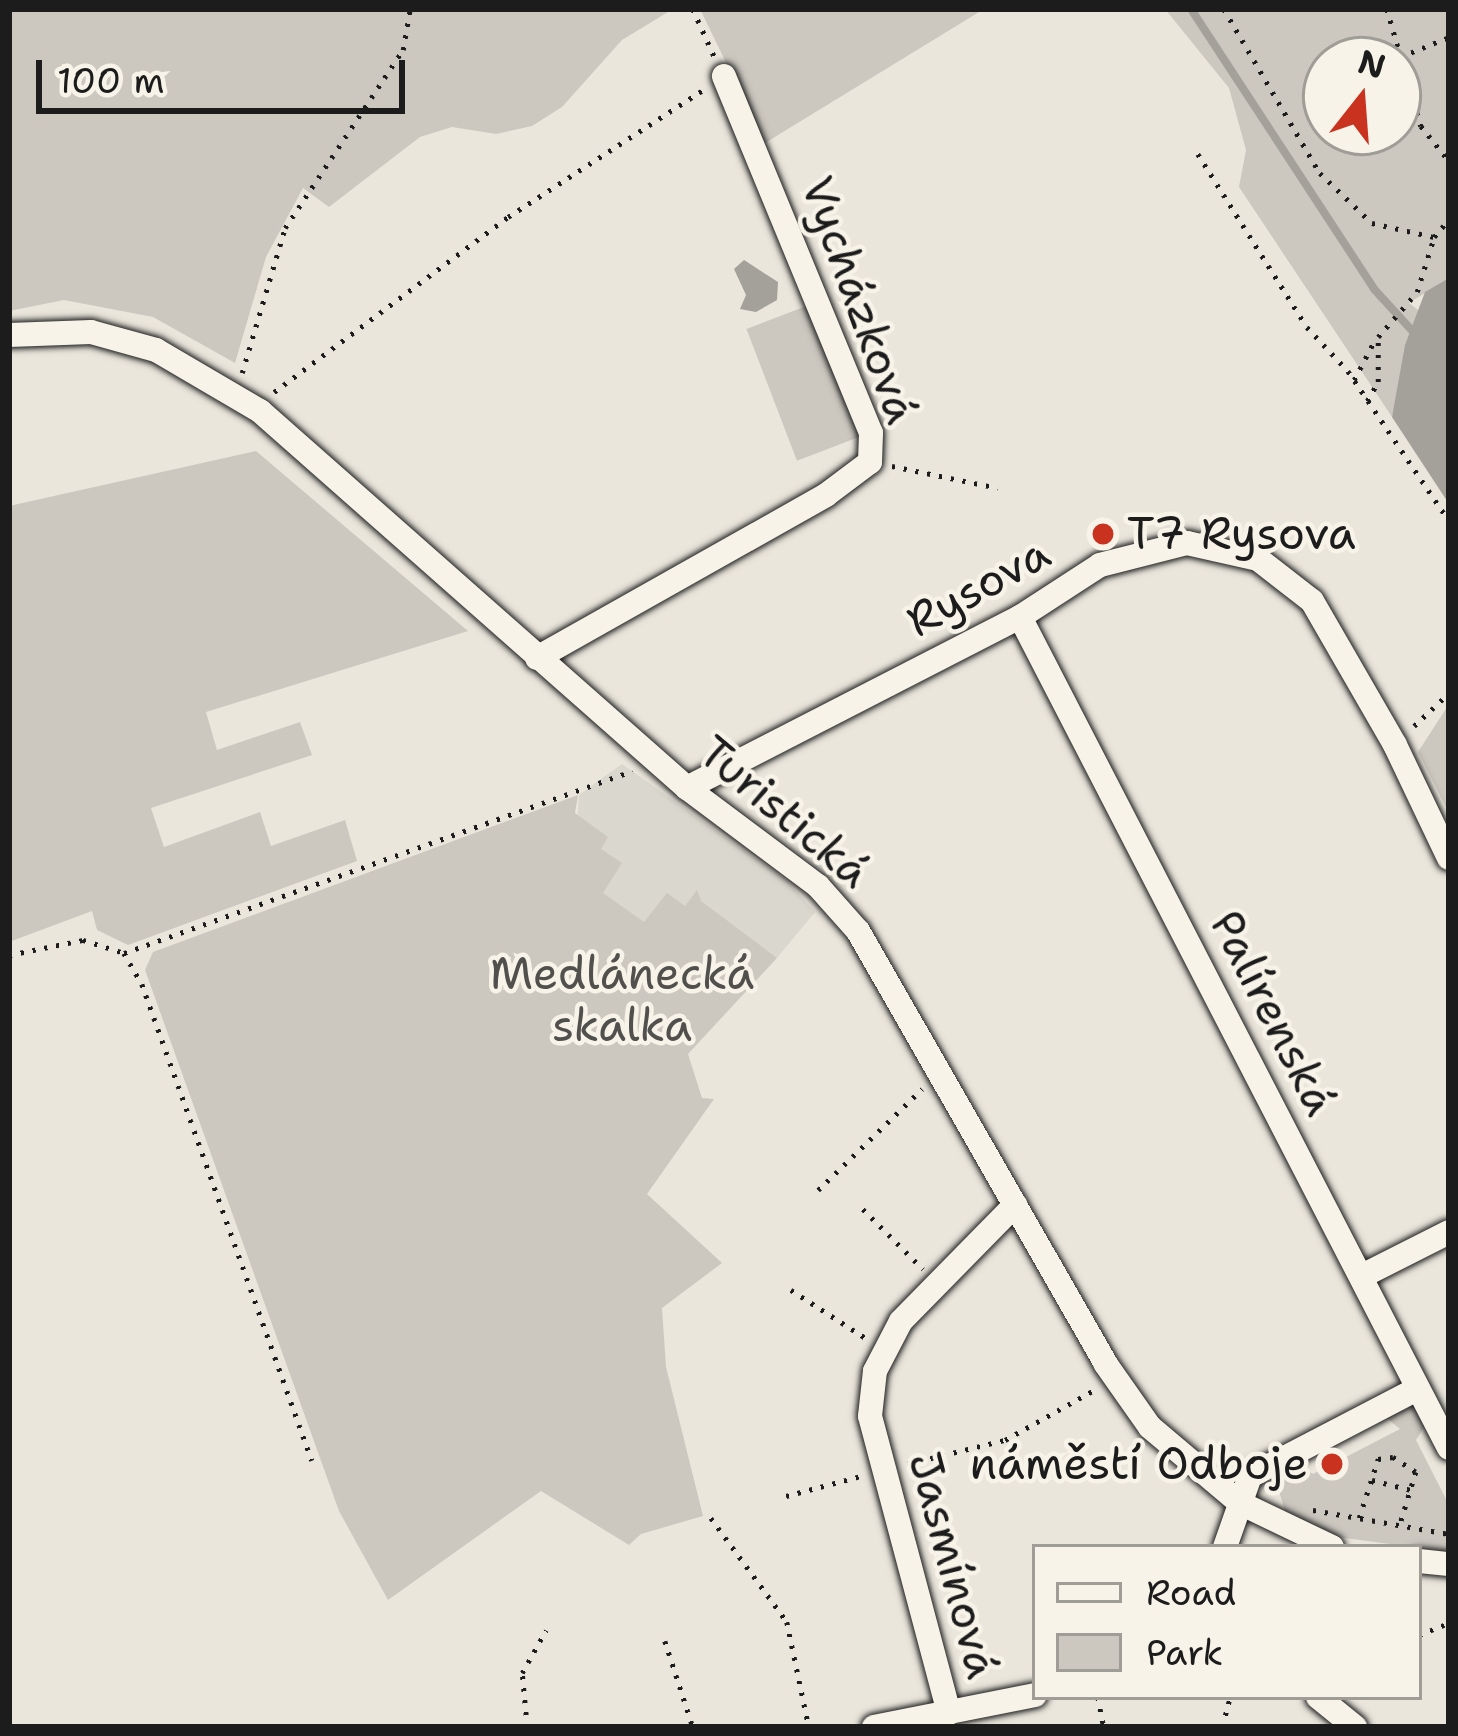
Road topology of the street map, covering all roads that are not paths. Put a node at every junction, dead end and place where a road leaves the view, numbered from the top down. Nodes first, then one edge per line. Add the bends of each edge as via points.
1 (724, 76) road end
2 (9, 335) edge
3 (1020, 617) junction
4 (537, 658) junction
5 (687, 788) junction
6 (1449, 858) edge
7 (1015, 1205) junction
8 (1449, 1232) edge
9 (1362, 1276) junction
10 (1417, 1388) junction
11 (1449, 1448) edge
12 (1240, 1503) junction
13 (1226, 1544) edge
14 (1326, 1544) edge
15 (1032, 1696) edge
16 (1322, 1700) edge
17 (949, 1712) junction
18 (874, 1727) edge
19 (1355, 1727) edge

1 - 4 street, Vycházková via 871,433 870,462 826,495
2 - 4 street, Turistická via 91,332 157,350 250,404
3 - 5 street, Rysova
3 - 6 street, Rysova via 1100,565 1141,551 1187,543 1258,559 1312,602
3 - 9 street, Palírenská
4 - 5 street, Turistická
5 - 7 street, Turistická via 818,886 858,931
7 - 12 street, Turistická via 1150,1427
7 - 17 street, Jasmínová via 901,1322 870,1416
8 - 9 street
9 - 10 street, Palírenská
10 - 11 street, Palírenská
10 - 12 street via 1250,1476
12 - 13 street
12 - 14 street, Turistická
15 - 17 street
16 - 19 street
17 - 18 street

